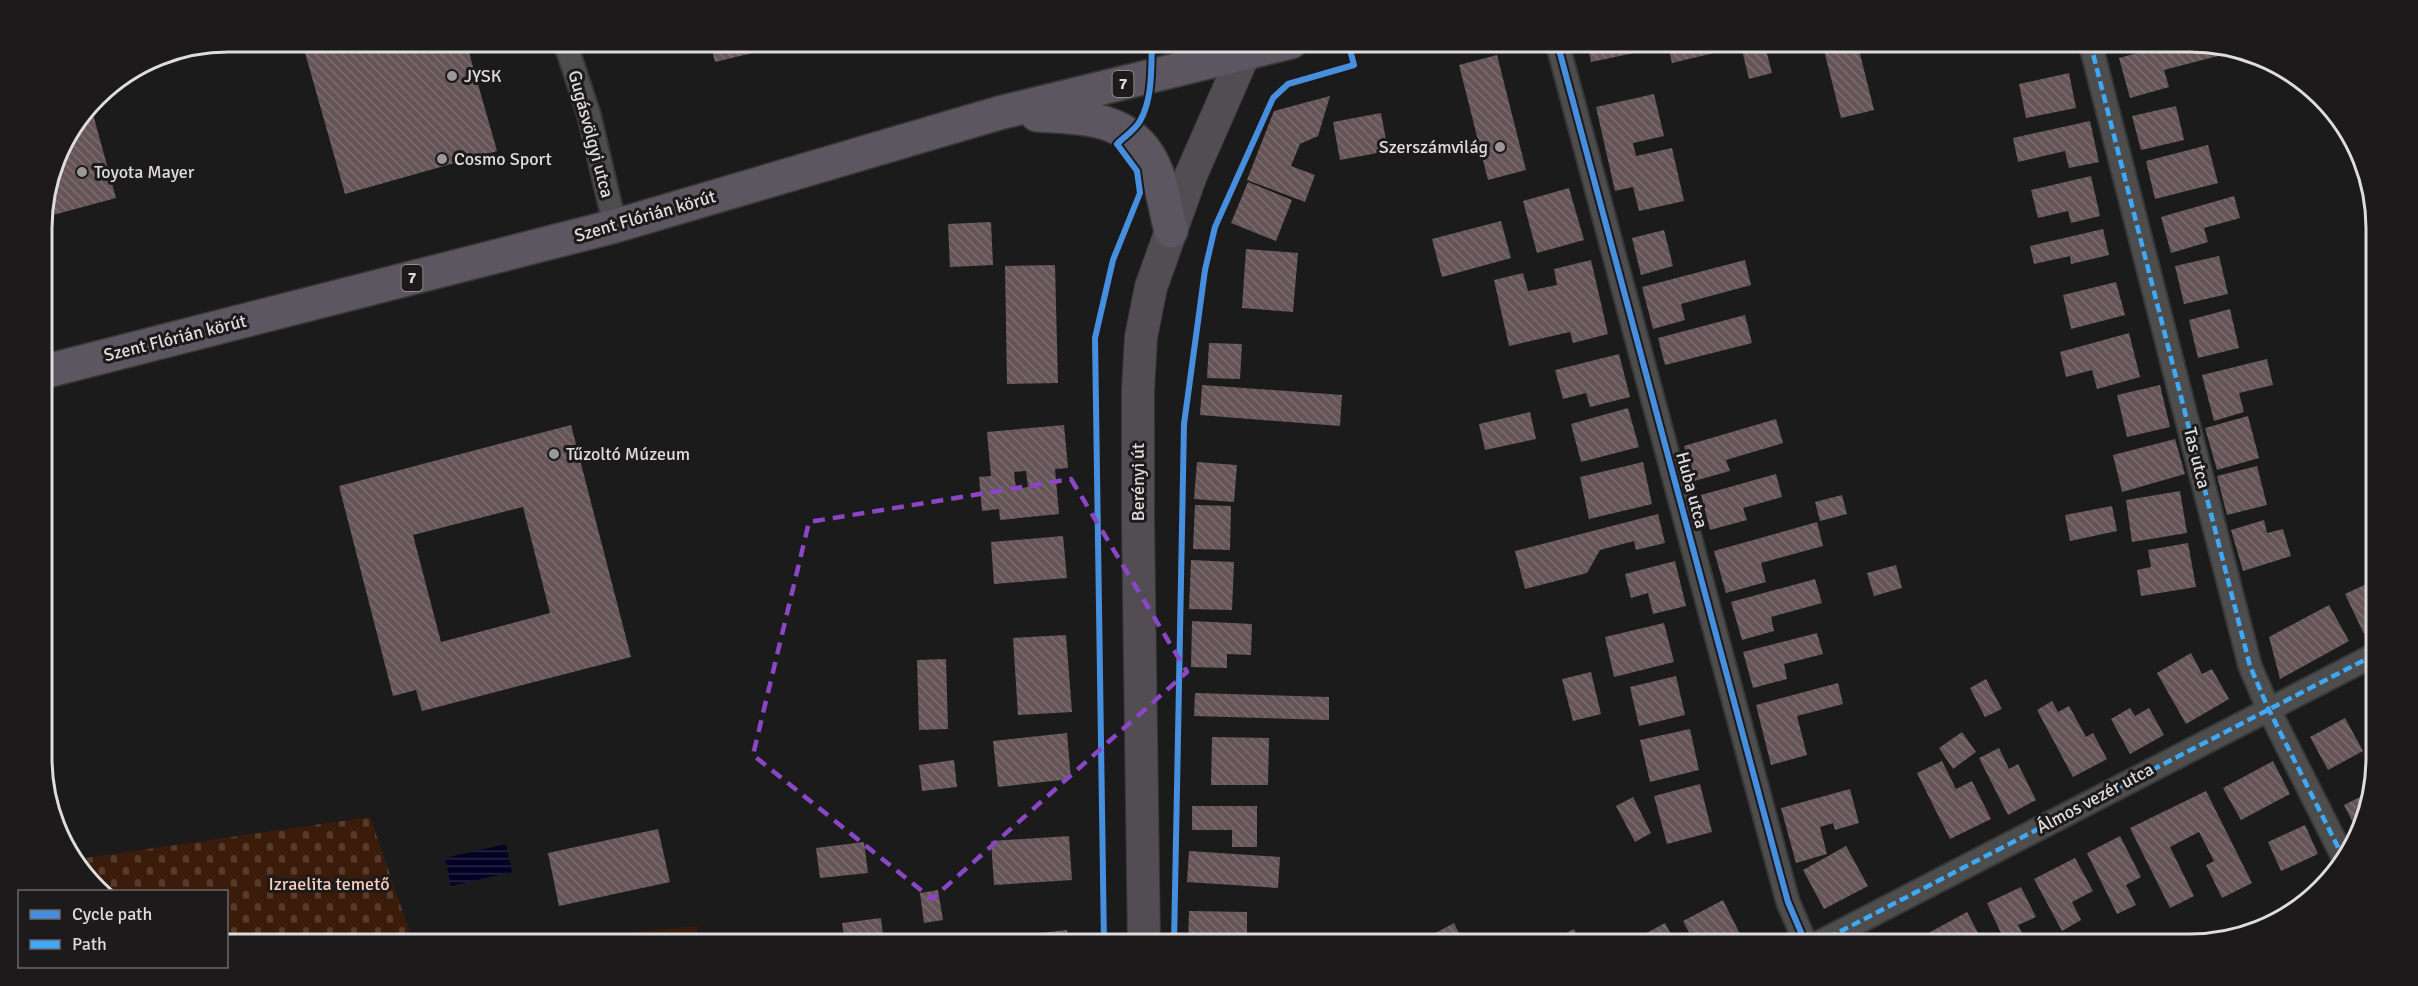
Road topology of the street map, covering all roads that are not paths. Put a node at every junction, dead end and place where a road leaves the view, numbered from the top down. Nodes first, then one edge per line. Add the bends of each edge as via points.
1 (569, 53) edge
2 (1229, 53) edge
3 (1245, 53) edge
4 (1560, 53) edge
5 (2093, 53) edge
6 (999, 113) junction
7 (615, 226) junction
8 (1171, 231) junction
9 (53, 369) edge
10 (2366, 659) edge
11 (2268, 708) junction
12 (2339, 849) edge
13 (1801, 933) edge
14 (1837, 933) edge
15 (1144, 934) edge

1 - 7 street, Gugásvölgyi utca via 590,115
2 - 6 main road, Szent Flórián körút / 7 via 1151,77
3 - 8 main road, Berényi út via 1194,166
4 - 13 street, Huba utca via 1780,873
5 - 11 street, Tas utca via 2250,666
6 - 7 main road, Szent Flórián körút / 7
6 - 8 main road via 1081,117 1114,124 1128,133 1150,158
7 - 9 main road, Szent Flórián körút / 7
8 - 15 main road, Berényi út via 1149,297 1141,337 1138,390
10 - 11 street, Álmos vezér utca
11 - 12 street, Tas utca
11 - 14 street, Álmos vezér utca

